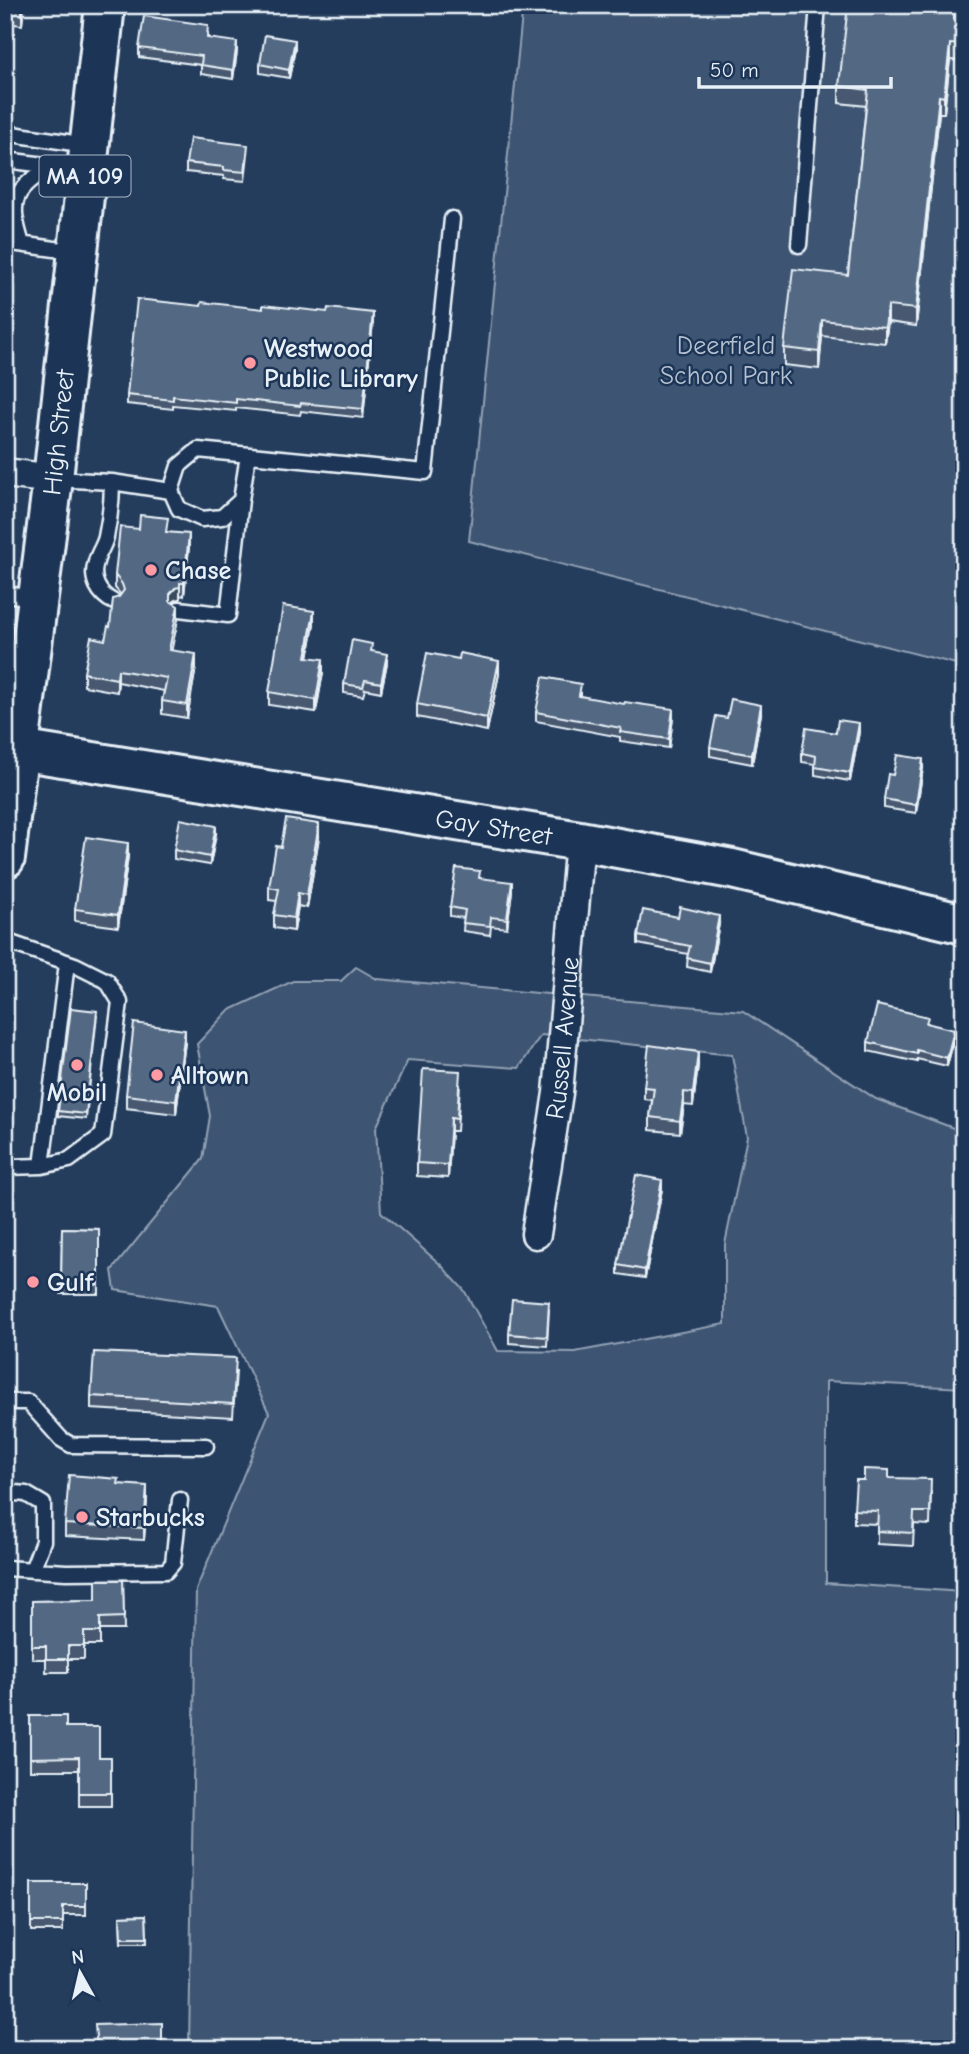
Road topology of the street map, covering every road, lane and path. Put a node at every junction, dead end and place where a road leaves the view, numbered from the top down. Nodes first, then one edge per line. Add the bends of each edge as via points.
1 (105, 5) edge
2 (818, 5) edge
3 (5, 133) edge
4 (5, 160) edge
5 (76, 160) junction
6 (452, 219) dead end
7 (5, 242) edge
8 (22, 244) junction
9 (799, 245) dead end
10 (77, 252) junction
11 (248, 454) junction
12 (5, 473) edge
13 (53, 479) junction
14 (112, 482) junction
15 (171, 491) junction
16 (241, 500) junction
17 (22, 596) edge
18 (114, 602) edge
19 (179, 608) edge
20 (12, 749) edge
21 (580, 841) junction
22 (5, 858) edge
23 (964, 924) edge
24 (5, 941) edge
25 (67, 963) junction
26 (42, 1166) junction
27 (5, 1167) edge
28 (536, 1234) dead end
29 (5, 1402) edge
30 (206, 1446) dead end
31 (5, 1492) edge
32 (180, 1500) dead end
33 (5, 1568) edge
34 (32, 1570) junction

1 - 5 street, High Street / MA 109
2 - 9 lane
3 - 5 lane
4 - 5 lane
5 - 8 lane via 30,180 21,189 14,205
5 - 10 street, High Street / MA 109
6 - 11 lane via 425,472
7 - 8 lane
8 - 10 lane
10 - 13 street, High Street / MA 109
11 - 15 lane via 198,450 179,466
11 - 16 lane
12 - 13 street
13 - 14 lane
13 - 17 street, High Street / MA 109
14 - 15 lane
14 - 18 lane via 112,510 95,564 95,584 104,598
15 - 16 lane via 179,509 202,519 222,517
16 - 19 lane via 228,615
17 - 20 street, High Street / MA 109
20 - 21 street, Gay Street
20 - 22 street, High Street / MA 109
21 - 23 street, Gay Street via 732,869
21 - 28 street, Russell Avenue via 558,1093
24 - 25 lane
25 - 26 lane
25 - 26 lane via 107,981 120,1002 103,1135 69,1160
26 - 27 lane
29 - 30 lane via 29,1402 71,1445
31 - 34 lane via 26,1494 43,1504 43,1541
32 - 34 lane via 173,1563 166,1571
33 - 34 lane

